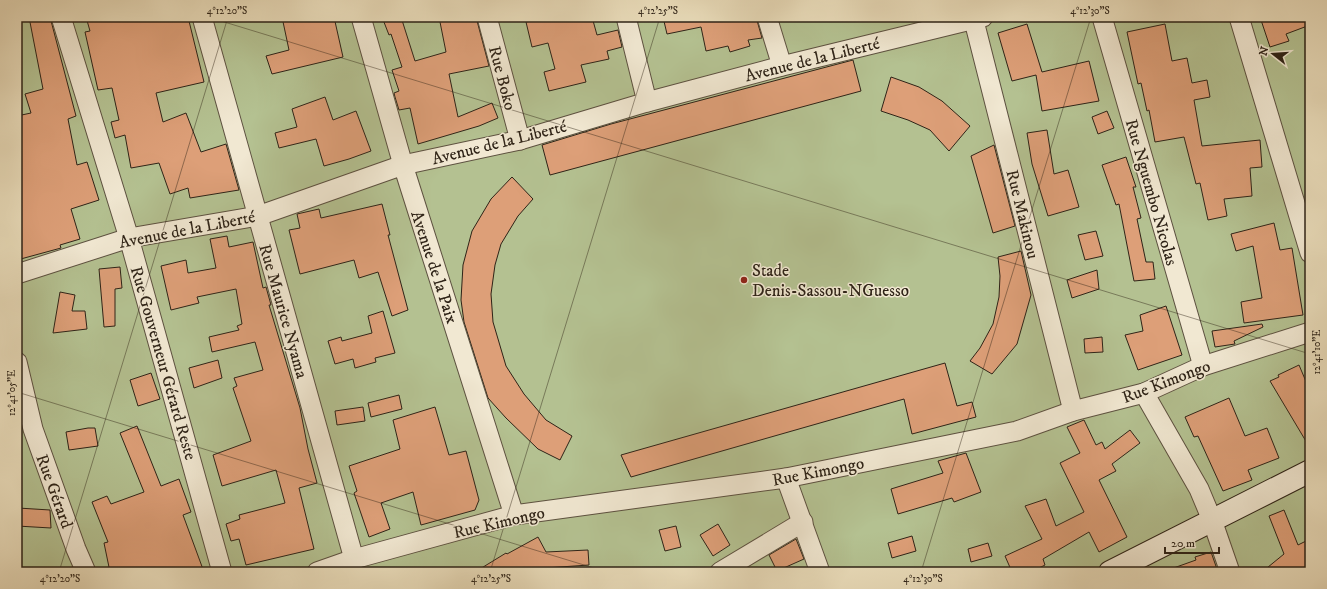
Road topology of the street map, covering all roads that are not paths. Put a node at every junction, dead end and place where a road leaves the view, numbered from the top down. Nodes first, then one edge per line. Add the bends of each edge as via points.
1 (61, 17) edge
2 (202, 17) edge
3 (361, 17) edge
4 (487, 17) edge
5 (626, 17) edge
6 (767, 17) edge
7 (1102, 17) edge
8 (1239, 17) edge
9 (976, 18) edge
10 (782, 66) junction
11 (647, 102) junction
12 (520, 140) junction
13 (403, 166) junction
14 (258, 216) junction
15 (129, 238) junction
16 (1310, 254) edge
17 (17, 274) edge
18 (1310, 332) edge
19 (17, 362) edge
20 (1203, 366) junction
21 (1144, 393) junction
22 (1073, 411) junction
23 (1310, 470) edge
24 (786, 478) junction
25 (514, 515) junction
26 (1212, 520) junction
27 (803, 522) junction
28 (354, 559) junction
29 (86, 572) edge
30 (222, 572) edge
31 (317, 572) edge
32 (720, 572) edge
33 (820, 572) edge
34 (1110, 572) edge
35 (1230, 572) edge

1 - 15 street, Rue Gouverneur Gérard Reste
2 - 14 street, Rue Maurice Nyama
3 - 13 street, Avenue de la Paix
4 - 12 street, Rue Boko
5 - 11 street
6 - 10 street
7 - 20 street, Rue Nguembo Nicolas
8 - 16 street
9 - 10 street, Avenue de la Liberté
9 - 22 street, Rue Makinou
10 - 11 street, Avenue de la Liberté
11 - 12 street, Avenue de la Liberté
12 - 13 street, Avenue de la Liberté
13 - 14 street, Avenue de la Liberté
13 - 25 street, Avenue de la Paix
14 - 15 street, Avenue de la Liberté
14 - 28 street, Rue Maurice Nyama
15 - 17 street, Avenue de la Liberté
15 - 30 street, Rue Gouverneur Gérard Reste
18 - 20 street, Rue Kimongo
19 - 29 street, Rue Gérard via 33,429
20 - 21 street, Rue Kimongo
21 - 22 street, Rue Kimongo
21 - 26 street via 1199,489
22 - 24 street, Rue Kimongo via 1017,431
23 - 26 main road
24 - 25 street, Rue Kimongo
24 - 27 street
25 - 28 street, Rue Kimongo
26 - 34 main road
26 - 35 street
27 - 32 street
27 - 33 street
28 - 31 street, Rue Kimongo

